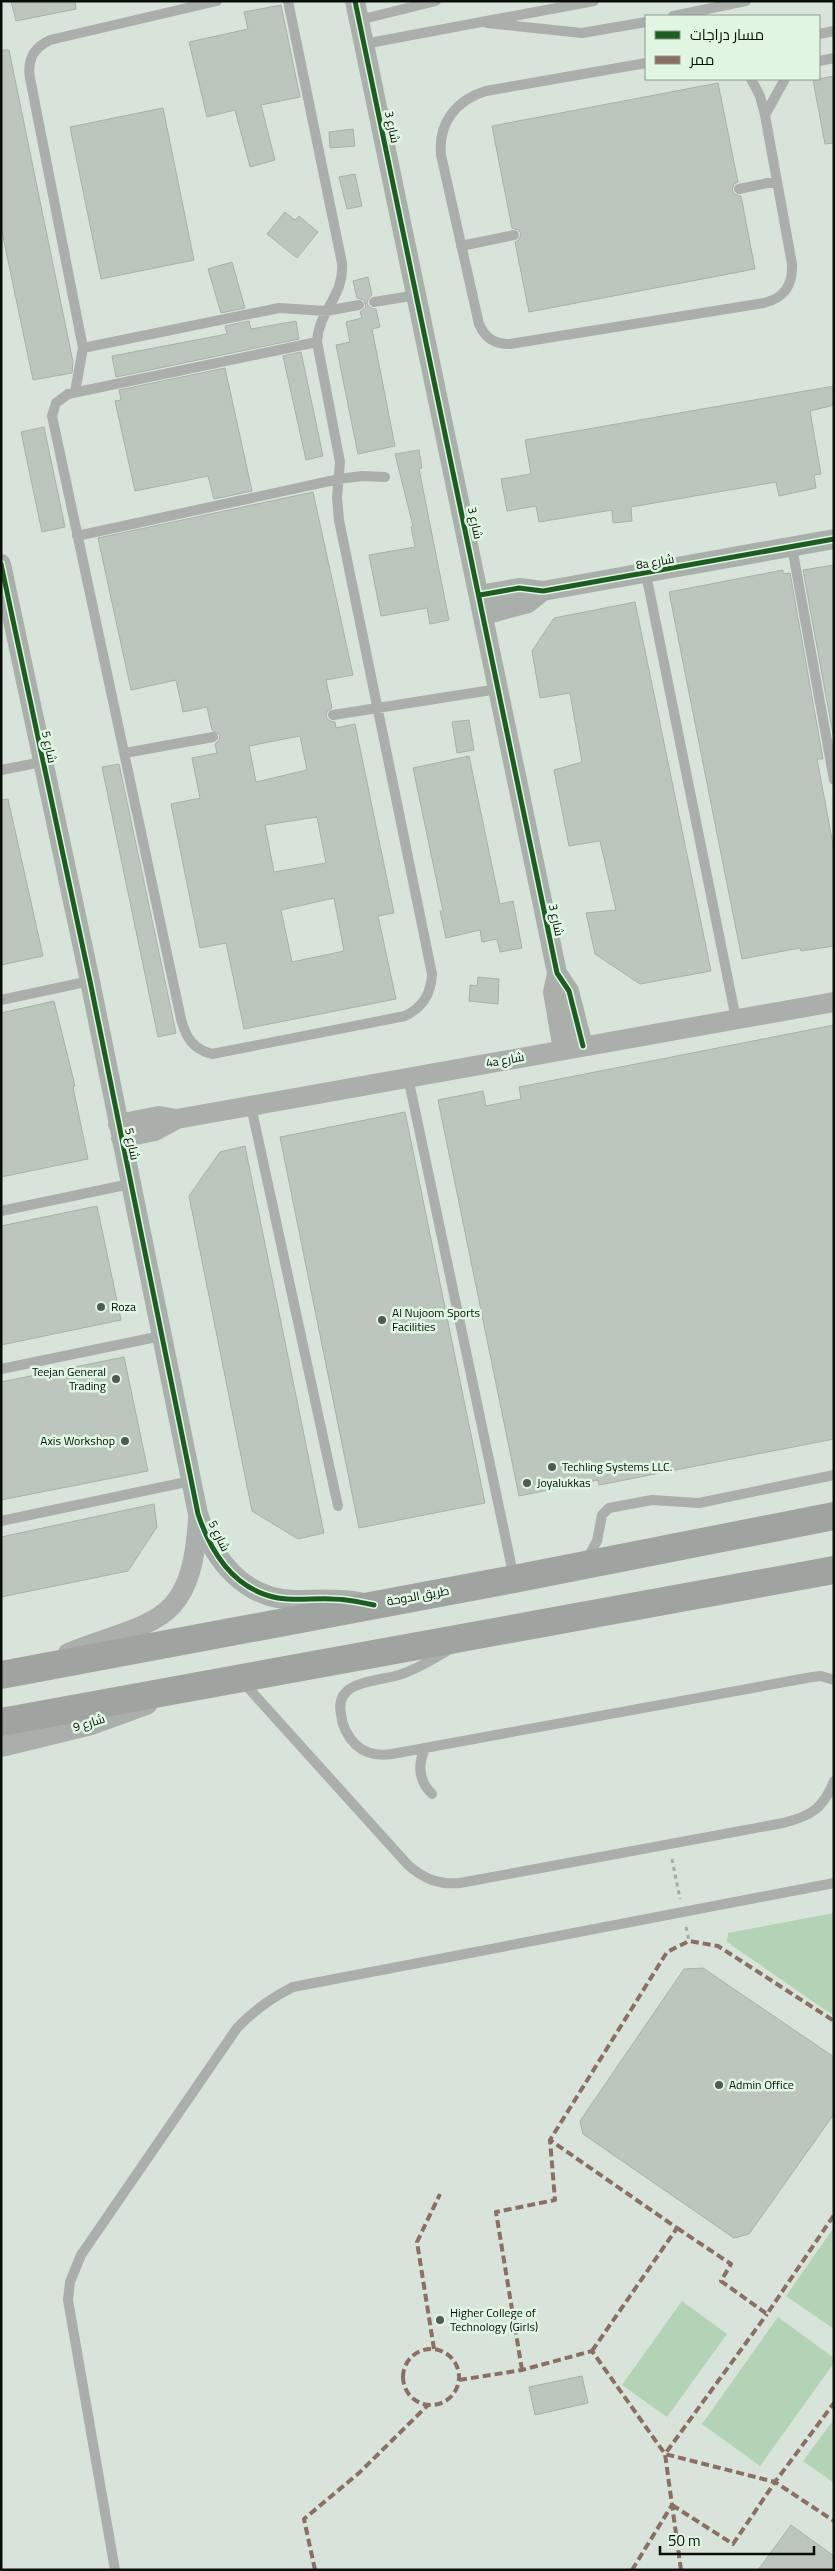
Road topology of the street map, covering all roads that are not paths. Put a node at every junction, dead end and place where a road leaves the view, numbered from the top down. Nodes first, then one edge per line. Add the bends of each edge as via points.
1 (217, 1) edge
2 (288, 1) edge
3 (594, 1) edge
4 (746, 1) edge
5 (433, 2) edge
6 (357, 10) edge
7 (678, 15) edge
8 (476, 22) junction
9 (645, 22) edge
10 (834, 31) edge
11 (820, 34) edge
12 (364, 44) junction
13 (834, 58) edge
14 (820, 61) edge
15 (645, 63) edge
16 (752, 80) edge
17 (784, 80) edge
18 (765, 116) junction
19 (777, 181) junction
20 (739, 189) dead end
21 (514, 235) dead end
22 (461, 246) junction
23 (417, 295) junction
24 (374, 302) dead end
25 (359, 305) dead end
26 (326, 311) junction
27 (317, 342) junction
28 (83, 348) junction
29 (75, 392) junction
30 (386, 477) dead end
31 (339, 479) junction
32 (78, 536) junction
33 (834, 539) edge
34 (792, 547) junction
35 (1, 564) edge
36 (646, 574) junction
37 (543, 592) junction
38 (480, 595) junction
39 (484, 615) junction
40 (498, 689) junction
41 (378, 708) junction
42 (333, 715) dead end
43 (213, 737) dead end
44 (125, 753) junction
45 (42, 762) junction
46 (1, 770) edge
47 (834, 780) edge
48 (557, 973) junction
49 (90, 981) junction
50 (1, 1000) edge
51 (834, 1002) edge
52 (736, 1019) junction
53 (583, 1046) junction
54 (563, 1050) junction
55 (408, 1077) junction
56 (251, 1106) junction
57 (119, 1131) junction
58 (130, 1184) junction
59 (1, 1211) edge
60 (161, 1336) junction
61 (1, 1369) edge
62 (834, 1475) edge
63 (191, 1482) junction
64 (338, 1506) dead end
65 (198, 1514) junction
66 (834, 1516) edge
67 (1, 1521) edge
68 (580, 1566) junction
69 (834, 1570) edge
70 (514, 1579) junction
71 (374, 1604) junction
72 (466, 1636) junction
73 (39, 1668) junction
74 (1, 1675) edge
75 (240, 1678) junction
76 (834, 1680) edge
77 (174, 1690) junction
78 (1, 1722) edge
79 (1, 1745) edge
80 (425, 1749) junction
81 (834, 1781) edge
82 (432, 1794) dead end
83 (834, 1883) edge
84 (115, 2570) edge

1 - 28 lane via 50,40 35,50 31,58 30,78
2 - 26 lane via 342,263 342,281
3 - 8 lane
4 - 7 lane
5 - 6 lane
6 - 12 street, شارع 3
8 - 9 lane via 582,33
8 - 12 lane
10 - 11 lane
12 - 23 street, شارع 3
13 - 14 lane
15 - 22 lane via 486,91 457,107 444,124 440,145
16 - 18 lane
17 - 18 lane
18 - 19 lane
19 - 20 lane
19 - 22 lane via 792,275 790,286 783,294 764,303 502,344 488,338 482,331
21 - 22 lane
23 - 24 lane
23 - 38 street, شارع 3
25 - 26 lane
26 - 27 lane via 319,326
26 - 28 lane via 279,308
27 - 29 lane
27 - 31 lane via 338,449
28 - 29 lane
29 - 32 lane via 61,397 52,416
30 - 31 lane
31 - 32 lane
31 - 41 lane via 339,520
32 - 44 lane
33 - 34 street, 8a شارع
34 - 36 street, 8a شارع
34 - 47 lane
35 - 45 street, شارع 5
36 - 37 street, 8a شارع
36 - 52 lane
37 - 38 street, 8a شارع via 519,588
37 - 39 street, 8a شارع via 528,603
38 - 39 street, شارع 3
39 - 40 street, شارع 3
40 - 41 lane
40 - 48 street, شارع 3
41 - 42 lane
41 - 44 lane via 432,974 429,992 419,1007 405,1016 222,1054 212,1054 194,1046 184,1030
43 - 44 lane
45 - 46 lane
45 - 49 street, شارع 5
48 - 53 street, شارع 3 via 569,991
48 - 54 street, شارع 3 via 554,1004
49 - 50 lane
49 - 57 street, شارع 5
51 - 52 street, 4a شارع
52 - 53 street, 4a شارع
53 - 54 street, 4a شارع
54 - 55 street, 4a شارع
55 - 56 street, 4a شارع
55 - 70 lane
56 - 57 street, 4a شارع via 177,1119 155,1131
56 - 64 lane
57 - 58 street, شارع 5
58 - 59 lane
58 - 60 street, شارع 5
60 - 61 lane
60 - 63 street, شارع 5
62 - 68 lane via 699,1503 652,1500 609,1508 602,1515 594,1550
63 - 65 street, شارع 5
63 - 67 lane
65 - 71 street, شارع 5 via 204,1534 223,1565 247,1586 286,1599 332,1599
65 - 73 street, شارع 5 via 195,1552 188,1580 164,1614 140,1628 84,1647
66 - 68 main road, طريق الدوحة
68 - 70 main road, طريق الدوحة
69 - 72 main road
70 - 71 main road, طريق الدوحة
71 - 73 main road, طريق الدوحة
72 - 75 main road
72 - 80 lane via 417,1668 354,1685 340,1702 341,1718 348,1734 366,1752 383,1756
73 - 74 main road, طريق الدوحة
75 - 77 main road
75 - 81 lane via 389,1846 417,1873 449,1884 803,1818 818,1808
76 - 80 lane via 812,1677
77 - 78 main road
77 - 79 street, شارع 9 via 120,1714
80 - 82 lane via 420,1769 423,1783
83 - 84 lane via 293,1987 258,2007 237,2028 81,2255 70,2282 68,2300

